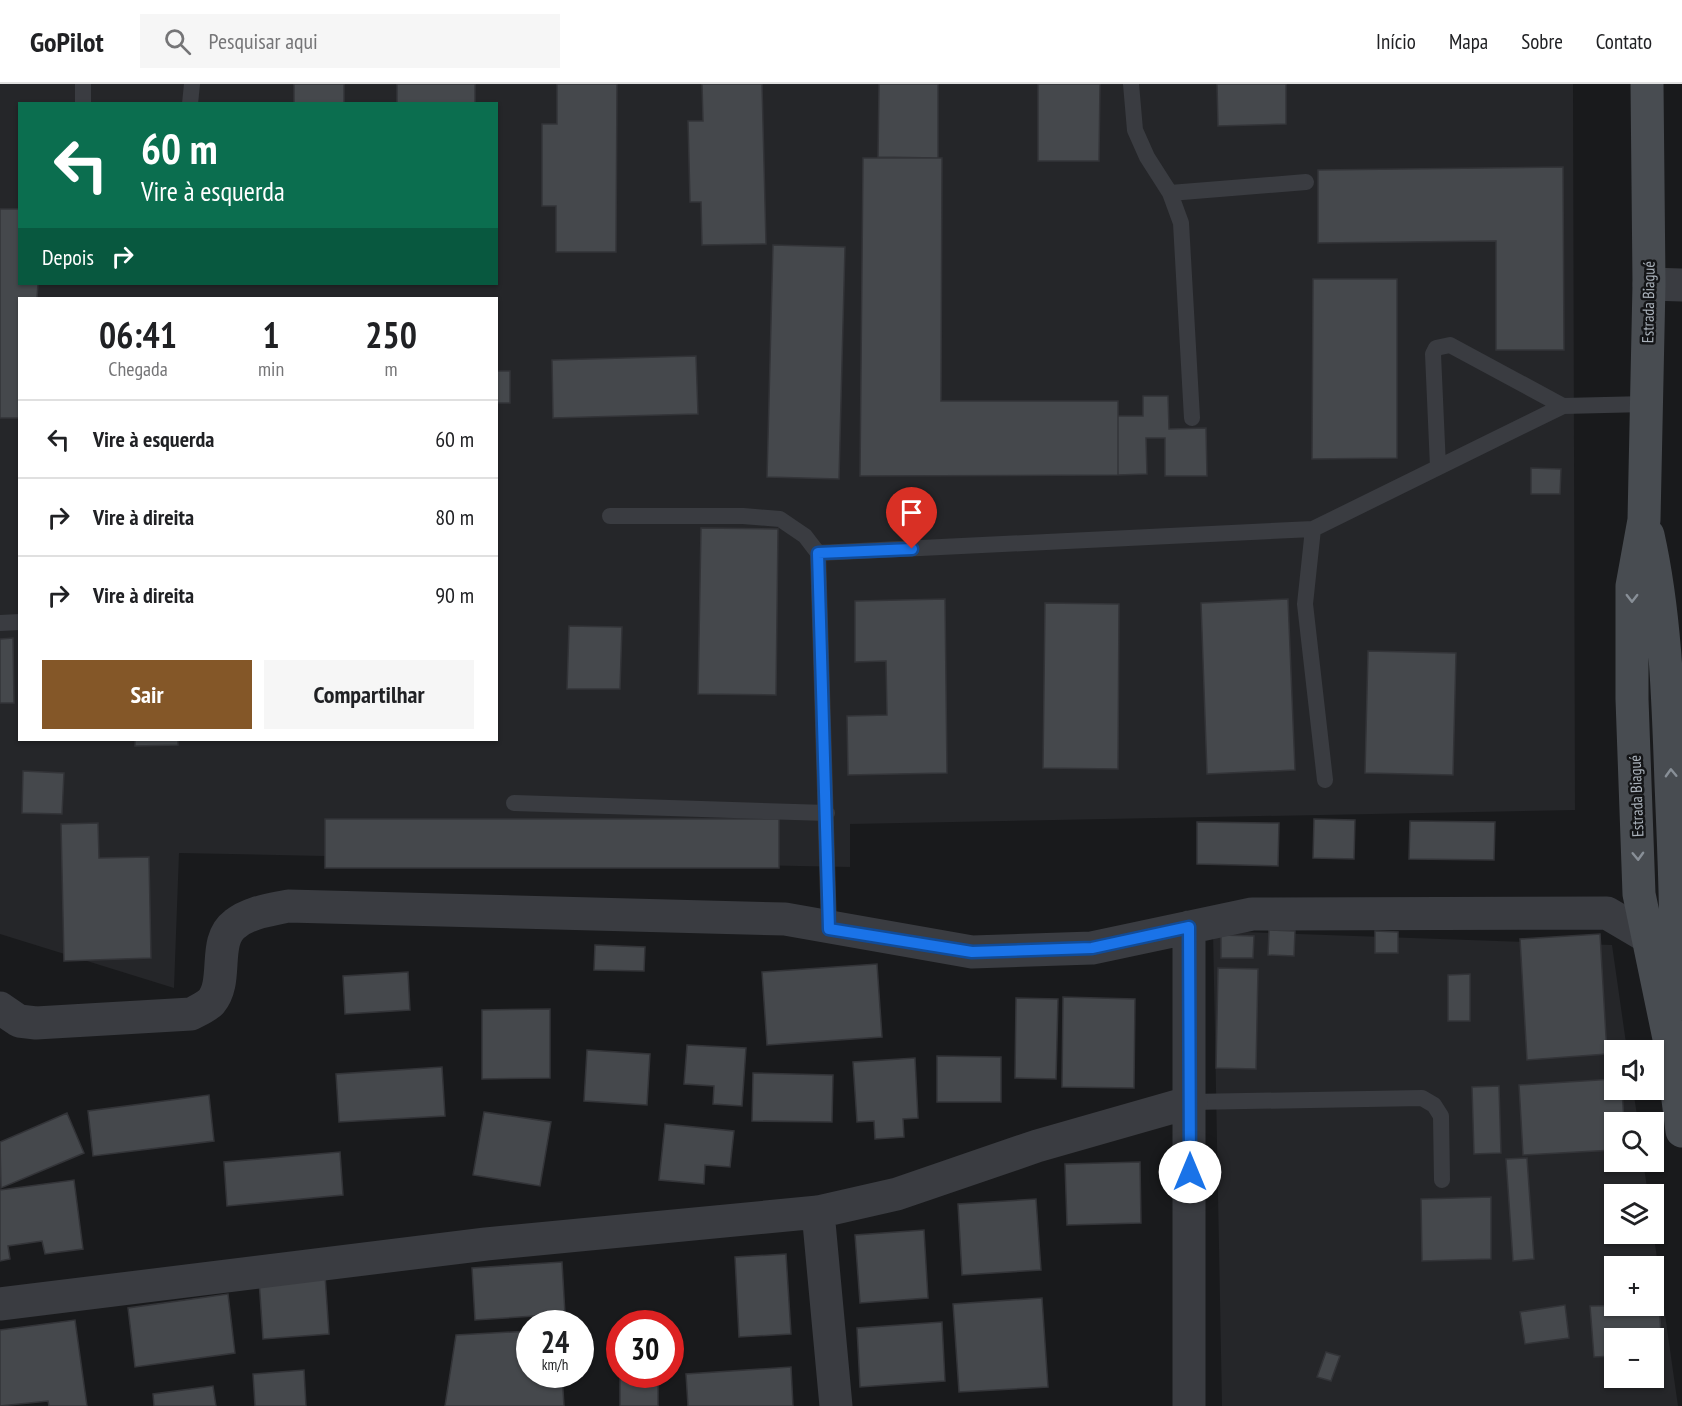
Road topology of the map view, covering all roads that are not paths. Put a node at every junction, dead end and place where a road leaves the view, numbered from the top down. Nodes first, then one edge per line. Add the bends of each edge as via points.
1 (83, 84) edge
2 (192, 84) edge
3 (1131, 84) edge
4 (1647, 84) edge
5 (83, 102) edge
6 (190, 102) edge
7 (1305, 182) dead end
8 (1170, 193) junction
9 (1649, 284) junction
10 (1682, 285) edge
11 (1647, 404) junction
12 (1563, 406) junction
13 (1192, 418) dead end
14 (1438, 467) junction
15 (610, 516) dead end
16 (1644, 520) junction
17 (1313, 529) junction
18 (818, 553) junction
19 (18, 622) edge
20 (0, 623) edge
21 (1675, 715) edge
22 (1325, 780) dead end
23 (514, 803) dead end
24 (827, 813) junction
25 (1639, 894) junction
26 (1607, 914) junction
27 (1189, 927) junction
28 (829, 929) junction
29 (1646, 936) junction
30 (1678, 995) edge
31 (0, 1008) edge
32 (1672, 1053) junction
33 (1191, 1102) junction
34 (1682, 1131) edge
35 (1442, 1180) dead end
36 (818, 1212) junction
37 (0, 1304) edge
38 (836, 1406) edge
39 (1189, 1406) edge

1 - 5 lane
2 - 6 lane
3 - 8 lane via 1135,130
4 - 9 main road, Estrada Biagué
7 - 8 lane
8 - 13 lane via 1181,223
9 - 10 street
9 - 11 main road, Estrada Biagué
11 - 12 lane
11 - 16 main road, Estrada Biagué
12 - 14 lane
12 - 14 lane via 1450,345 1442,345 1433,354
14 - 17 lane
15 - 18 lane via 780,519 805,536
16 - 21 main road, Estrada Biagué via 1658,580
16 -> 25 main road, Estrada Biagué via 1632,586
17 - 18 lane
17 - 22 lane via 1305,604
18 - 24 lane
19 - 20 lane
30 -> 21 main road, Estrada Biagué
23 - 24 lane
24 - 28 lane
25 - 26 street
25 - 29 main road, Estrada Biagué
26 - 27 street via 1252,914
26 - 29 street
27 - 28 street via 1092,948 972,952
27 - 33 street
28 - 31 street via 785,919 288,906 252,914 234,924 225,935 217,989 211,1002 191,1014 36,1023 19,1022
29 - 32 main road, Estrada Biagué
30 - 32 main road, Estrada Biagué
32 - 34 main road
33 - 35 lane via 1422,1098 1434,1105 1441,1116
33 - 36 street via 1037,1146 897,1194
33 - 39 street
36 - 37 street via 486,1244
36 - 38 street

